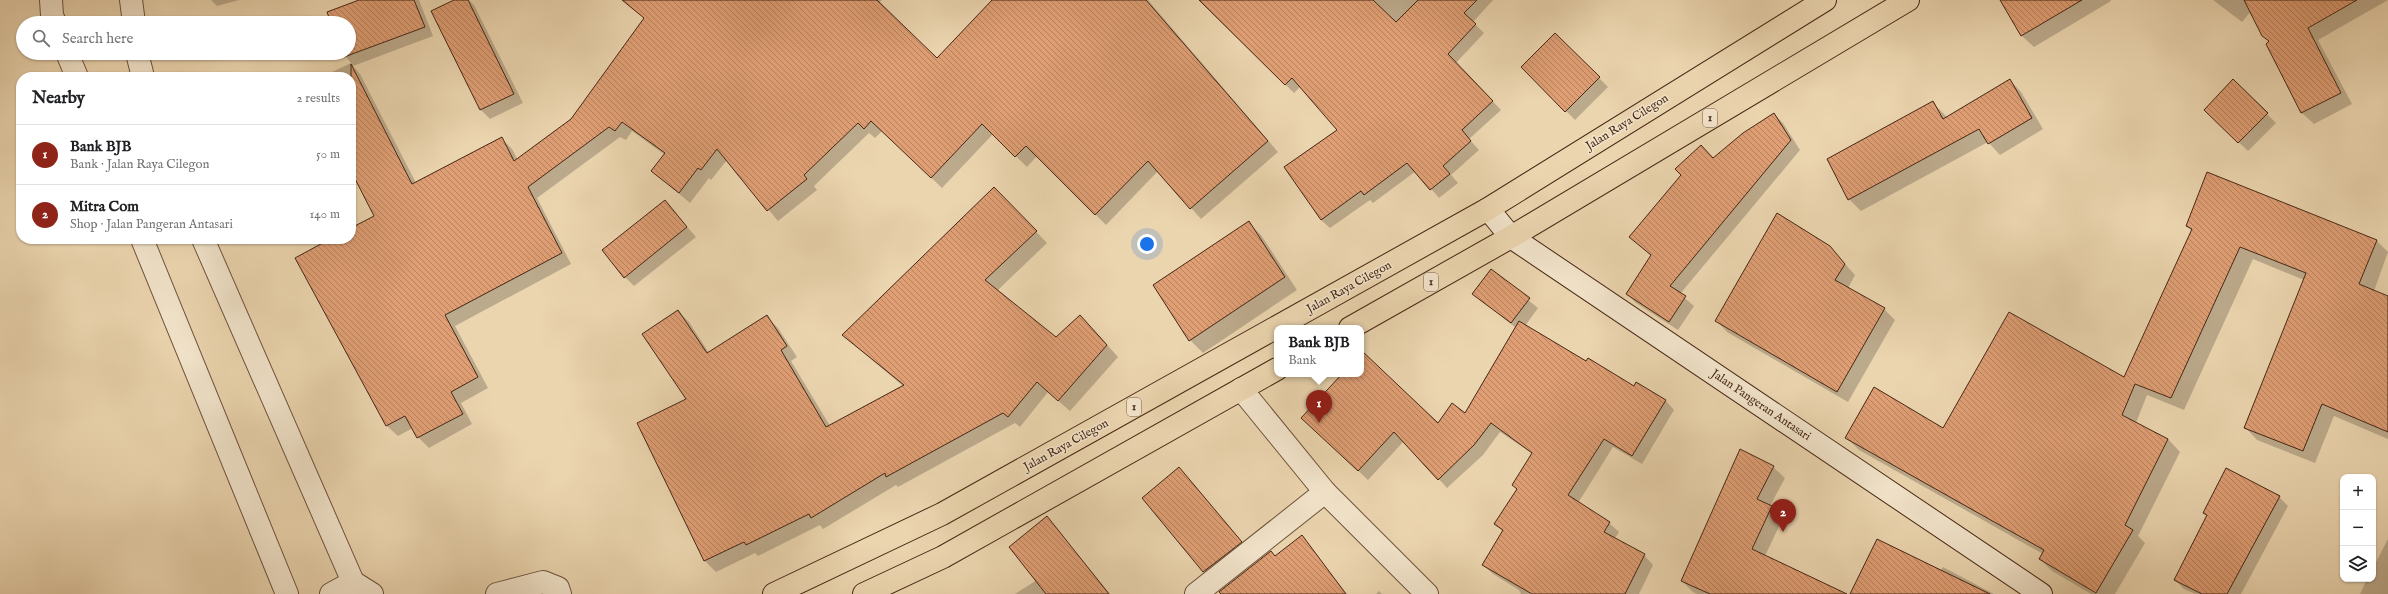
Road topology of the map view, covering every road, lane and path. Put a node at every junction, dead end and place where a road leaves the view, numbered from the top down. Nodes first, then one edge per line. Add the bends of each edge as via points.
1 (51, 0) edge
2 (131, 0) edge
3 (1825, 0) edge
4 (1908, 0) edge
5 (52, 16) edge
6 (133, 16) edge
7 (70, 60) edge
8 (139, 60) edge
9 (75, 72) edge
10 (143, 72) edge
11 (1488, 210) junction
12 (1512, 237) junction
13 (144, 244) edge
14 (206, 244) edge
15 (1281, 325) edge
16 (1355, 325) edge
17 (1274, 329) edge
18 (1274, 371) edge
19 (1241, 390) junction
20 (1325, 492) junction
21 (353, 582) junction
22 (286, 594) edge
23 (331, 594) edge
24 (372, 594) edge
25 (497, 594) edge
26 (560, 594) edge
27 (774, 594) edge
28 (864, 594) edge
29 (1196, 594) edge
30 (1427, 594) edge
31 (2041, 594) edge

1 - 5 street
2 - 6 street
3 - 11 highway, Jalan Raya Cilegon / 1
4 - 12 highway, 1
7 - 9 street
8 - 10 street
11 - 12 street, Jalan Pangeran Antasari
11 - 15 highway, Jalan Raya Cilegon / 1
12 - 16 highway, 1
12 - 31 street, Jalan Pangeran Antasari
13 - 22 street
14 - 21 street
17 - 27 highway, Jalan Raya Cilegon / 1 via 942,514
18 - 19 highway
19 - 20 street
19 - 28 highway via 943,557
20 - 29 street
20 - 30 street
21 - 23 street
21 - 24 street
25 - 26 street via 543,582 558,588

